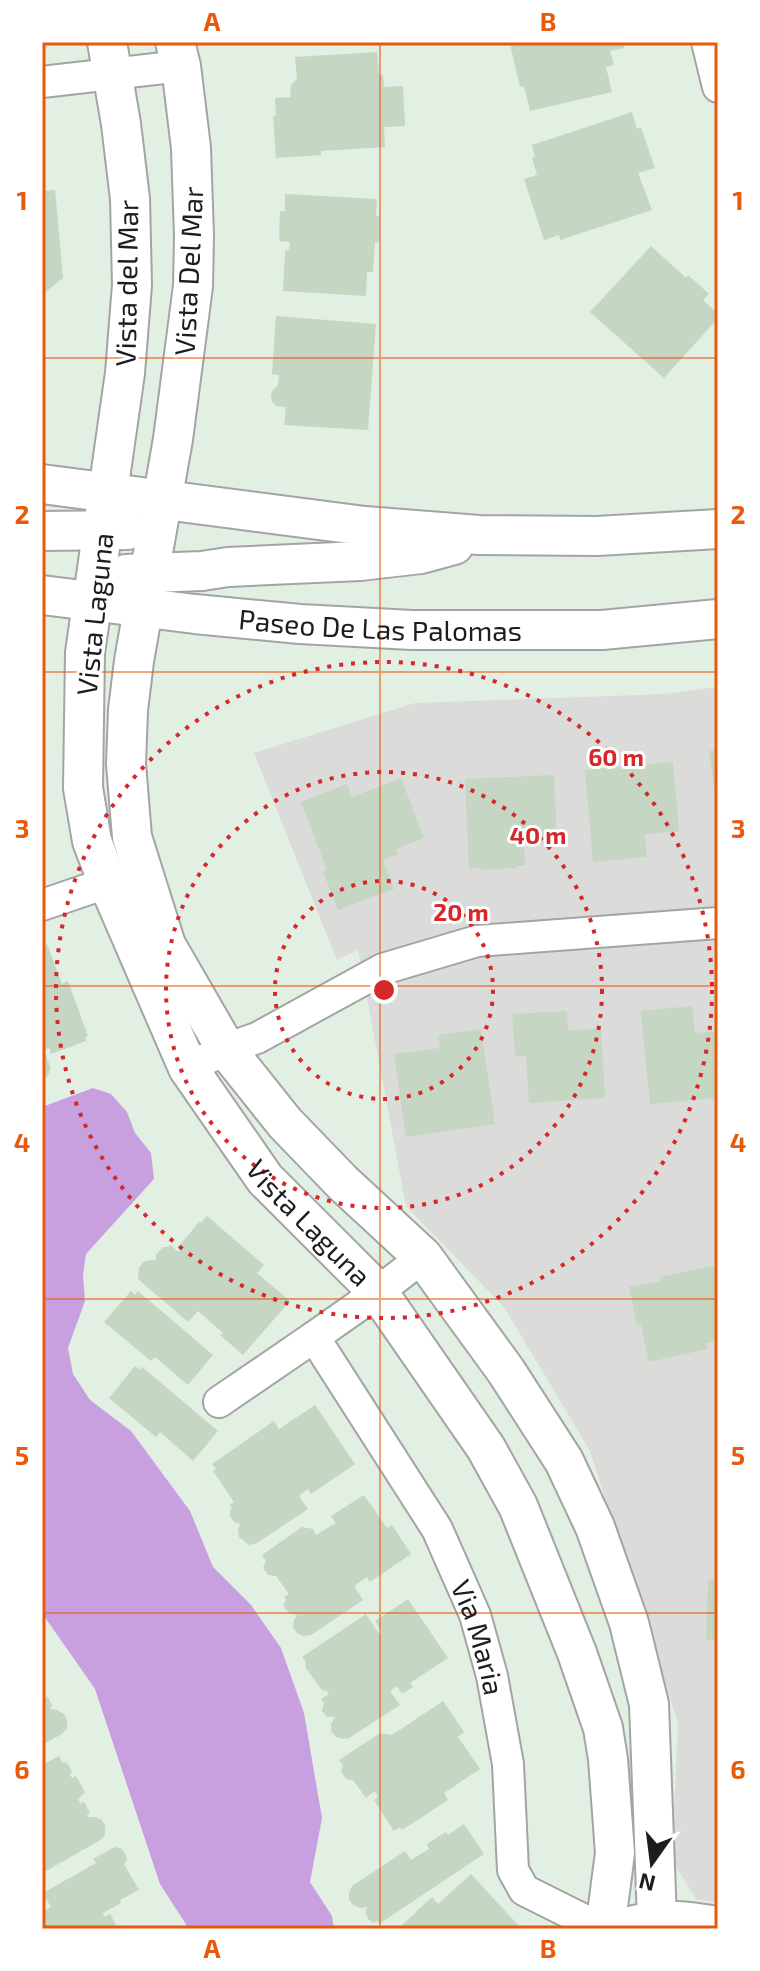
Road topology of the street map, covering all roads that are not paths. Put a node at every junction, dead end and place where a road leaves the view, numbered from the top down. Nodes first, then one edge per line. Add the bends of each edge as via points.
1 (707, 42) edge
2 (178, 54) edge
3 (110, 58) edge
4 (42, 82) edge
5 (718, 87) edge
6 (42, 484) edge
7 (109, 493) junction
8 (161, 514) junction
9 (718, 529) edge
10 (42, 531) edge
11 (103, 531) junction
12 (479, 535) junction
13 (94, 588) junction
14 (148, 590) junction
15 (42, 595) edge
16 (718, 619) edge
17 (124, 877) junction
18 (42, 905) edge
19 (718, 923) edge
20 (226, 1049) junction
21 (188, 1068) junction
22 (423, 1257) junction
23 (378, 1292) junction
24 (314, 1337) junction
25 (219, 1402) dead end
26 (656, 1924) edge
27 (718, 1926) edge
28 (604, 1929) edge
29 (613, 1929) edge

1 - 5 street
2 - 3 street
2 - 8 street, Vista Del Mar via 191,148 193,286
3 - 4 street
3 - 7 street, Vista del Mar via 130,199 132,274
6 - 7 street
7 - 8 street, Paseo De Las Palomas
7 - 11 street, Vista Laguna
8 - 11 street
8 - 12 street, Paseo De Las Palomas
8 - 14 street
9 - 12 street, Paseo De Las Palomas
10 - 11 street
11 - 13 street, Vista Laguna
12 - 14 street, Paseo De Las Palomas via 408,556 202,571
13 - 14 street, Paseo De Las Palomas
13 - 15 street, Paseo De Las Palomas
13 - 17 street, Vista Laguna via 84,674 83,788 92,841
14 - 16 street, Paseo De Las Palomas via 300,624 602,630
14 - 17 street, Vista Laguna via 129,697 126,764 132,837
17 - 18 street
17 - 20 street, Vista Laguna
17 - 21 street, Vista Laguna
19 - 20 street via 477,941 383,969 257,1038
20 - 21 street
20 - 22 street, Vista Laguna via 285,1123
21 - 23 street, Vista Laguna via 265,1179
22 - 23 street
22 - 26 street, Vista Laguna via 564,1461 625,1609 649,1704
23 - 24 street
23 - 28 street, Vista Laguna via 486,1448 518,1506 577,1653 608,1759 615,1853
24 - 25 street
24 - 28 street, Via Maria via 437,1529 475,1615 508,1764 513,1870 524,1890
26 - 27 street
26 - 29 street

